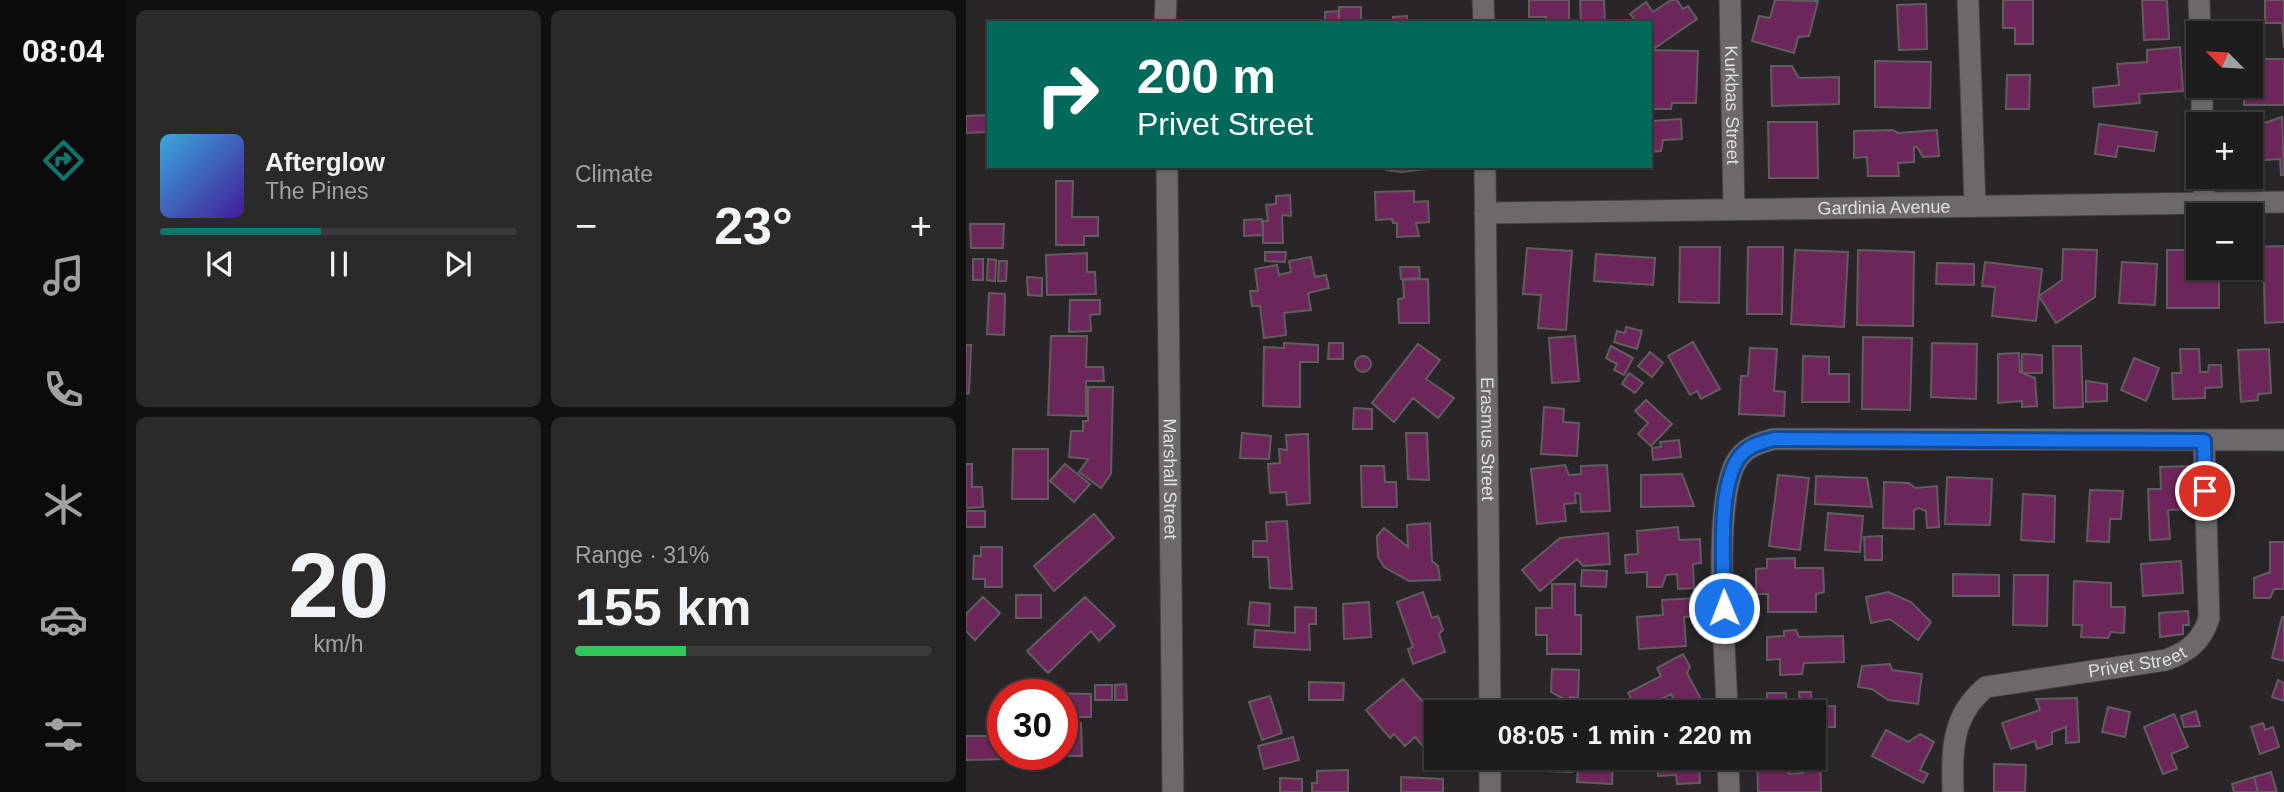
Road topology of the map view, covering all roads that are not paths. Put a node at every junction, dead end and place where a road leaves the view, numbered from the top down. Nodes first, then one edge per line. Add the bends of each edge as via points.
1 (1166, 0) edge
2 (1483, 0) edge
3 (1730, 0) edge
4 (1968, 0) edge
5 (2199, 0) edge
6 (1165, 21) edge
7 (1484, 21) edge
8 (2200, 21) edge
9 (1167, 168) edge
10 (1485, 168) edge
11 (2204, 189) edge
12 (2204, 202) junction
13 (2284, 202) edge
14 (1975, 206) junction
15 (1734, 209) junction
16 (1485, 213) junction
17 (2284, 440) edge
18 (2204, 441) junction
19 (1490, 700) edge
20 (1727, 700) edge
21 (1490, 770) edge
22 (1728, 770) edge
23 (1173, 792) edge
24 (1490, 792) edge
25 (1729, 792) edge
26 (1953, 792) edge

1 - 6 street
2 - 7 street
3 - 15 street, Kurkbas Street
4 - 14 street
5 - 8 street
9 - 23 street, Marshall Street
10 - 16 street, Erasmus Street
11 - 12 street
12 - 13 street, Gardinia Avenue
12 - 14 street, Gardinia Avenue
14 - 15 street, Gardinia Avenue
15 - 16 street, Gardinia Avenue
16 - 19 street, Erasmus Street
17 - 18 street
18 - 20 street via 1774,439 1758,443 1735,463 1726,498
18 - 26 street, Privet Street via 2209,618 2205,631 2183,653 2166,660 1986,687 1973,698 1955,732
21 - 24 street
22 - 25 street

